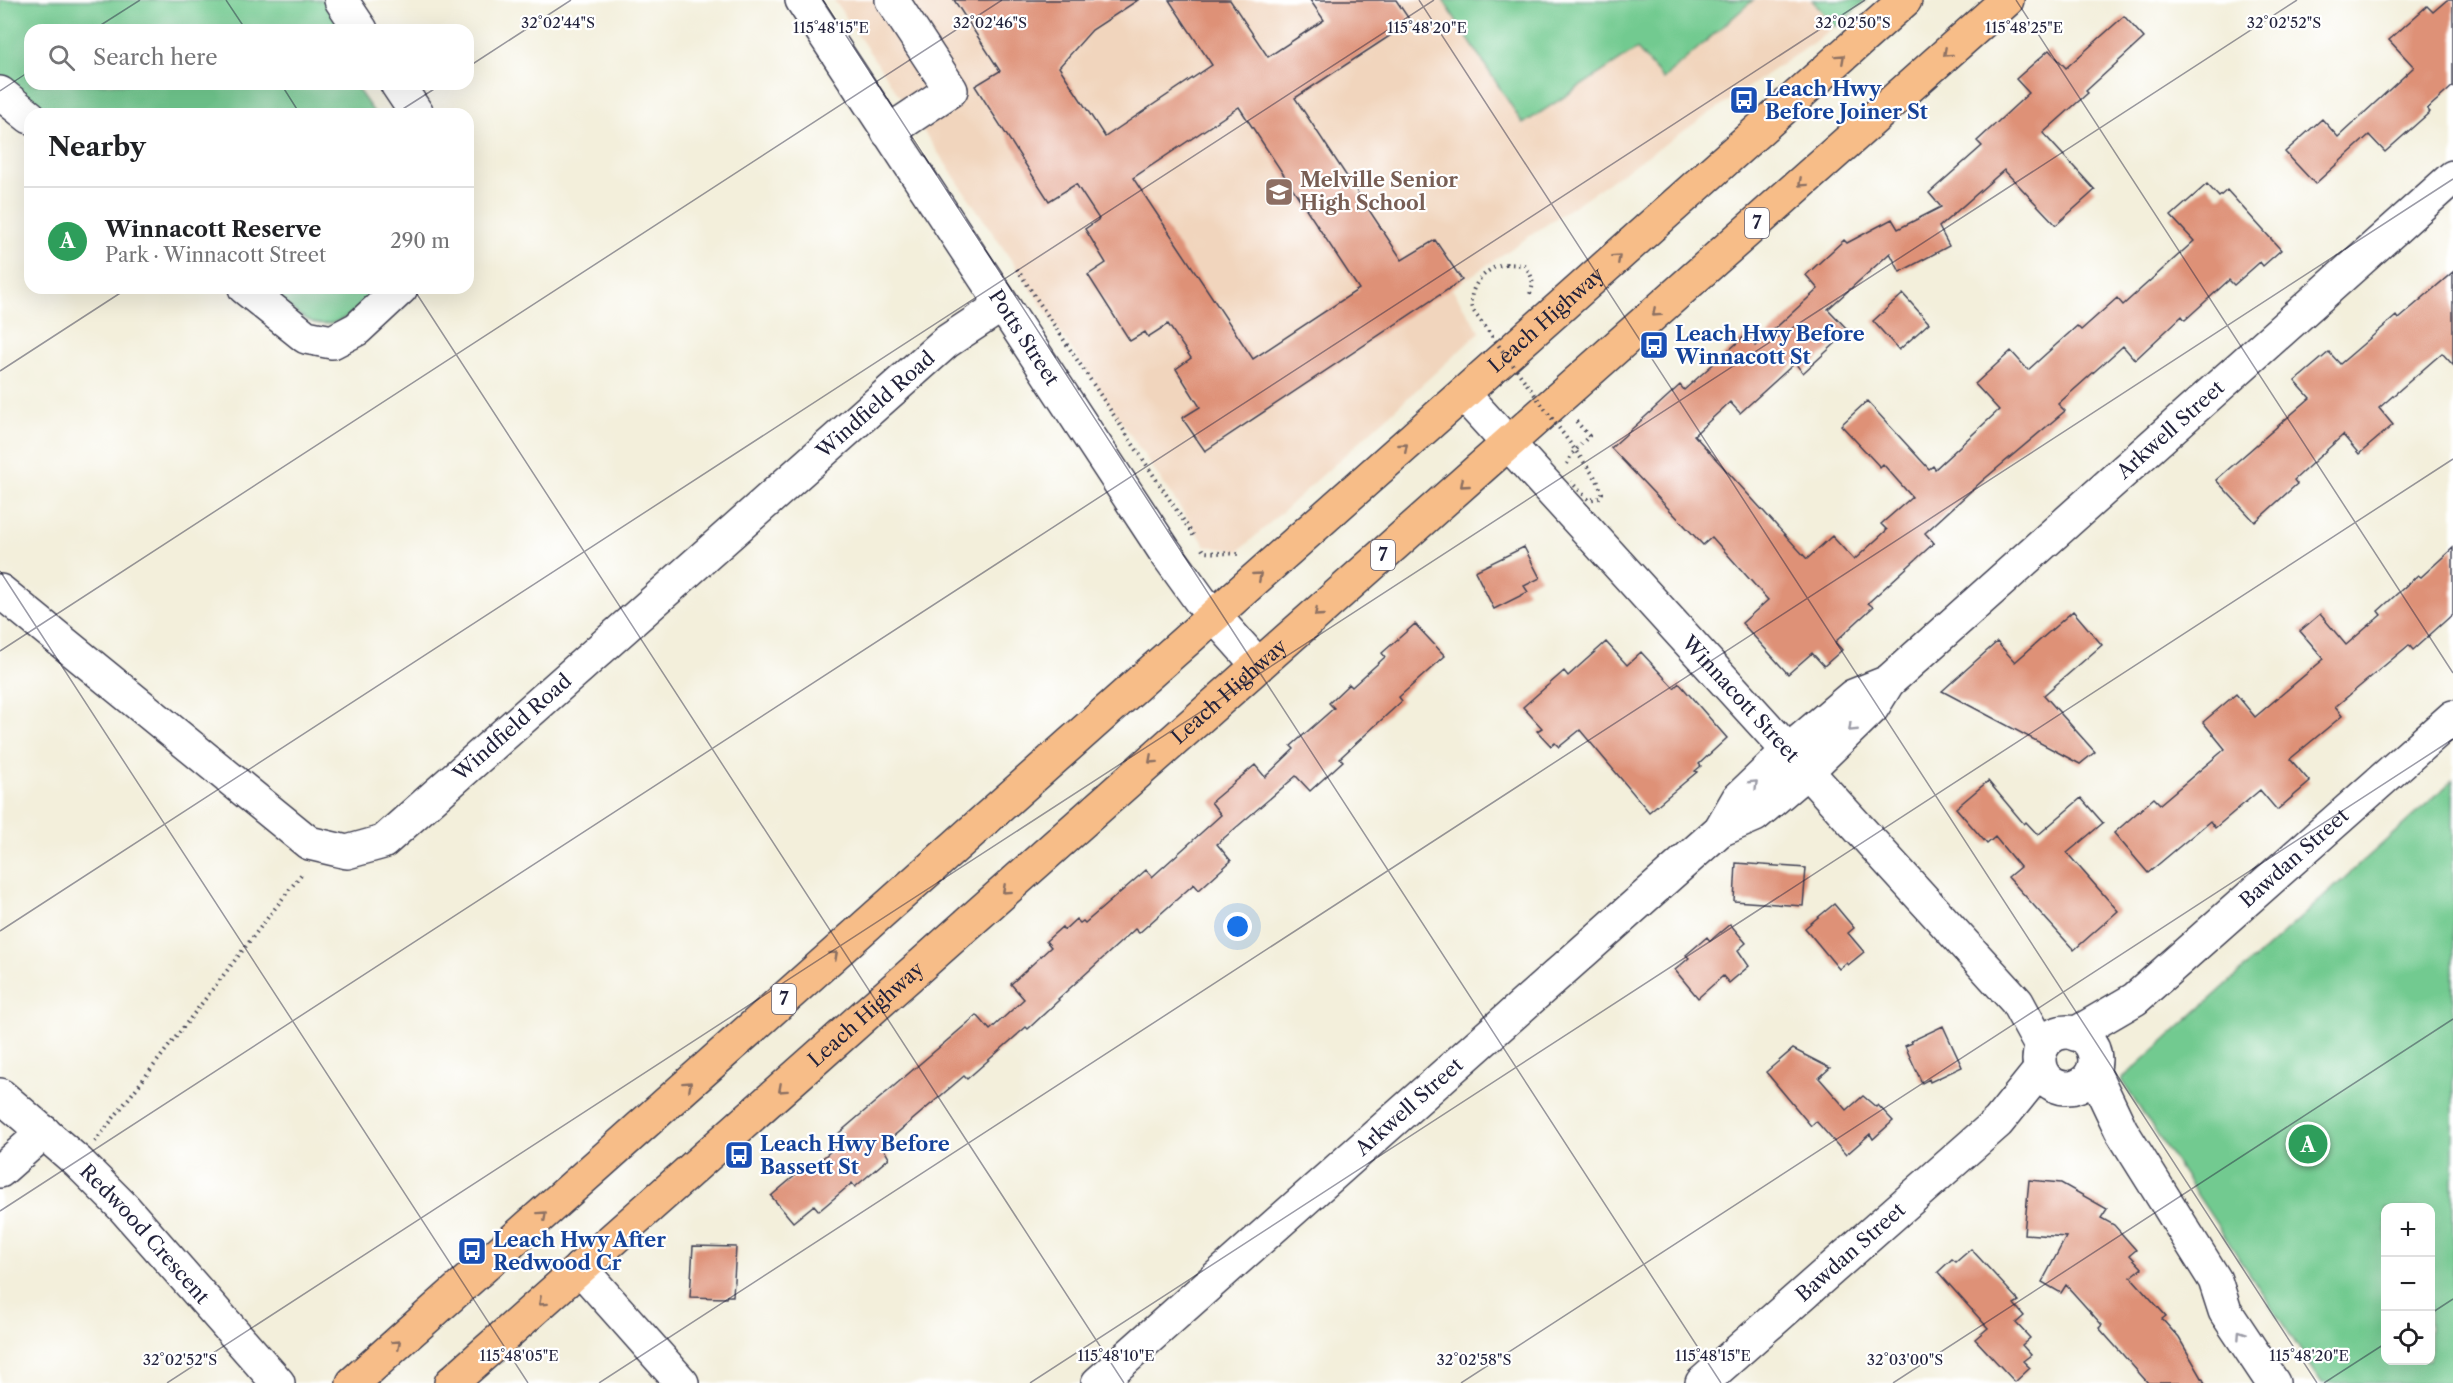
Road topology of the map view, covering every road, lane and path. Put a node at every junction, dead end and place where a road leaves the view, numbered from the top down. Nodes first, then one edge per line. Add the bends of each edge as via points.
1 (341, 0) edge
2 (802, 0) edge
3 (892, 0) edge
4 (1905, 0) edge
5 (2007, 0) edge
6 (357, 24) edge
7 (401, 90) edge
8 (0, 93) edge
9 (413, 108) edge
10 (24, 112) edge
11 (888, 132) junction
12 (2453, 177) edge
13 (1013, 262) dead end
14 (252, 294) edge
15 (395, 294) edge
16 (1528, 297) dead end
17 (1002, 305) junction
18 (1499, 327) dead end
19 (1490, 335) dead end
20 (1464, 395) junction
21 (1508, 445) junction
22 (1530, 469) junction
23 (1566, 470) dead end
24 (1568, 477) dead end
25 (1248, 555) dead end
26 (0, 591) edge
27 (1214, 615) junction
28 (1258, 665) junction
29 (2453, 717) edge
30 (1797, 762) junction
31 (317, 845) junction
32 (2067, 1062) junction
33 (0, 1095) edge
34 (44, 1132) junction
35 (78, 1162) junction
36 (0, 1171) edge
37 (580, 1268) junction
38 (2215, 1280) junction
39 (278, 1383) edge
40 (354, 1383) edge
41 (451, 1383) edge
42 (682, 1383) edge
43 (1099, 1383) edge
44 (1702, 1383) edge
45 (2273, 1383) edge
46 (2297, 1383) edge

1 - 6 street
2 - 11 street, Potts Street
3 - 11 street via 951,90
20 -> 4 highway, Leach Highway / 7
5 -> 21 highway, Leach Highway / 7
7 - 9 street
8 - 10 street
11 - 17 street, Potts Street
12 - 30 street, Arkwell Street via 1888,682 1852,696
13 - 25 path via 1204,552
14 - 15 street via 306,336 332,342 357,329
16 - 24 path, bridge via 1533,284 1528,271 1524,265 1506,264 1484,275 1470,303 1597,480 1602,493 1599,498 1588,500
17 - 27 street, Potts Street via 1183,578
17 - 31 street, Windfield Road via 946,342 383,842 346,852
18 - 19 path
20 - 21 street, Winnacott Street
27 -> 20 highway, Leach Highway / 7
21 - 22 street, Winnacott Street
21 -> 28 highway, Leach Highway / 7
22 - 23 path via 1552,450 1556,439 1574,419 1589,436 1571,455
22 - 30 street, Winnacott Street
26 - 31 street, Windfield Road via 309,843
27 - 28 street, Potts Street
40 -> 27 highway, Leach Highway / 7
28 -> 37 highway, Leach Highway / 7
29 - 32 street, Bawdan Street
30 - 32 street, Winnacott Street
30 - 43 street, Arkwell Street via 1738,799 1720,830
31 - 35 path via 310,863
32 - 38 street via 2121,1130
32 - 44 street, Bawdan Street
33 - 34 street, Redwood Crescent
34 - 35 street, Redwood Crescent
34 - 36 street
35 - 39 street, Redwood Crescent via 124,1208
37 -> 41 highway, Leach Highway / 7
37 - 42 street
45 -> 38 street via 2225,1311
38 - 46 street via 2241,1296

